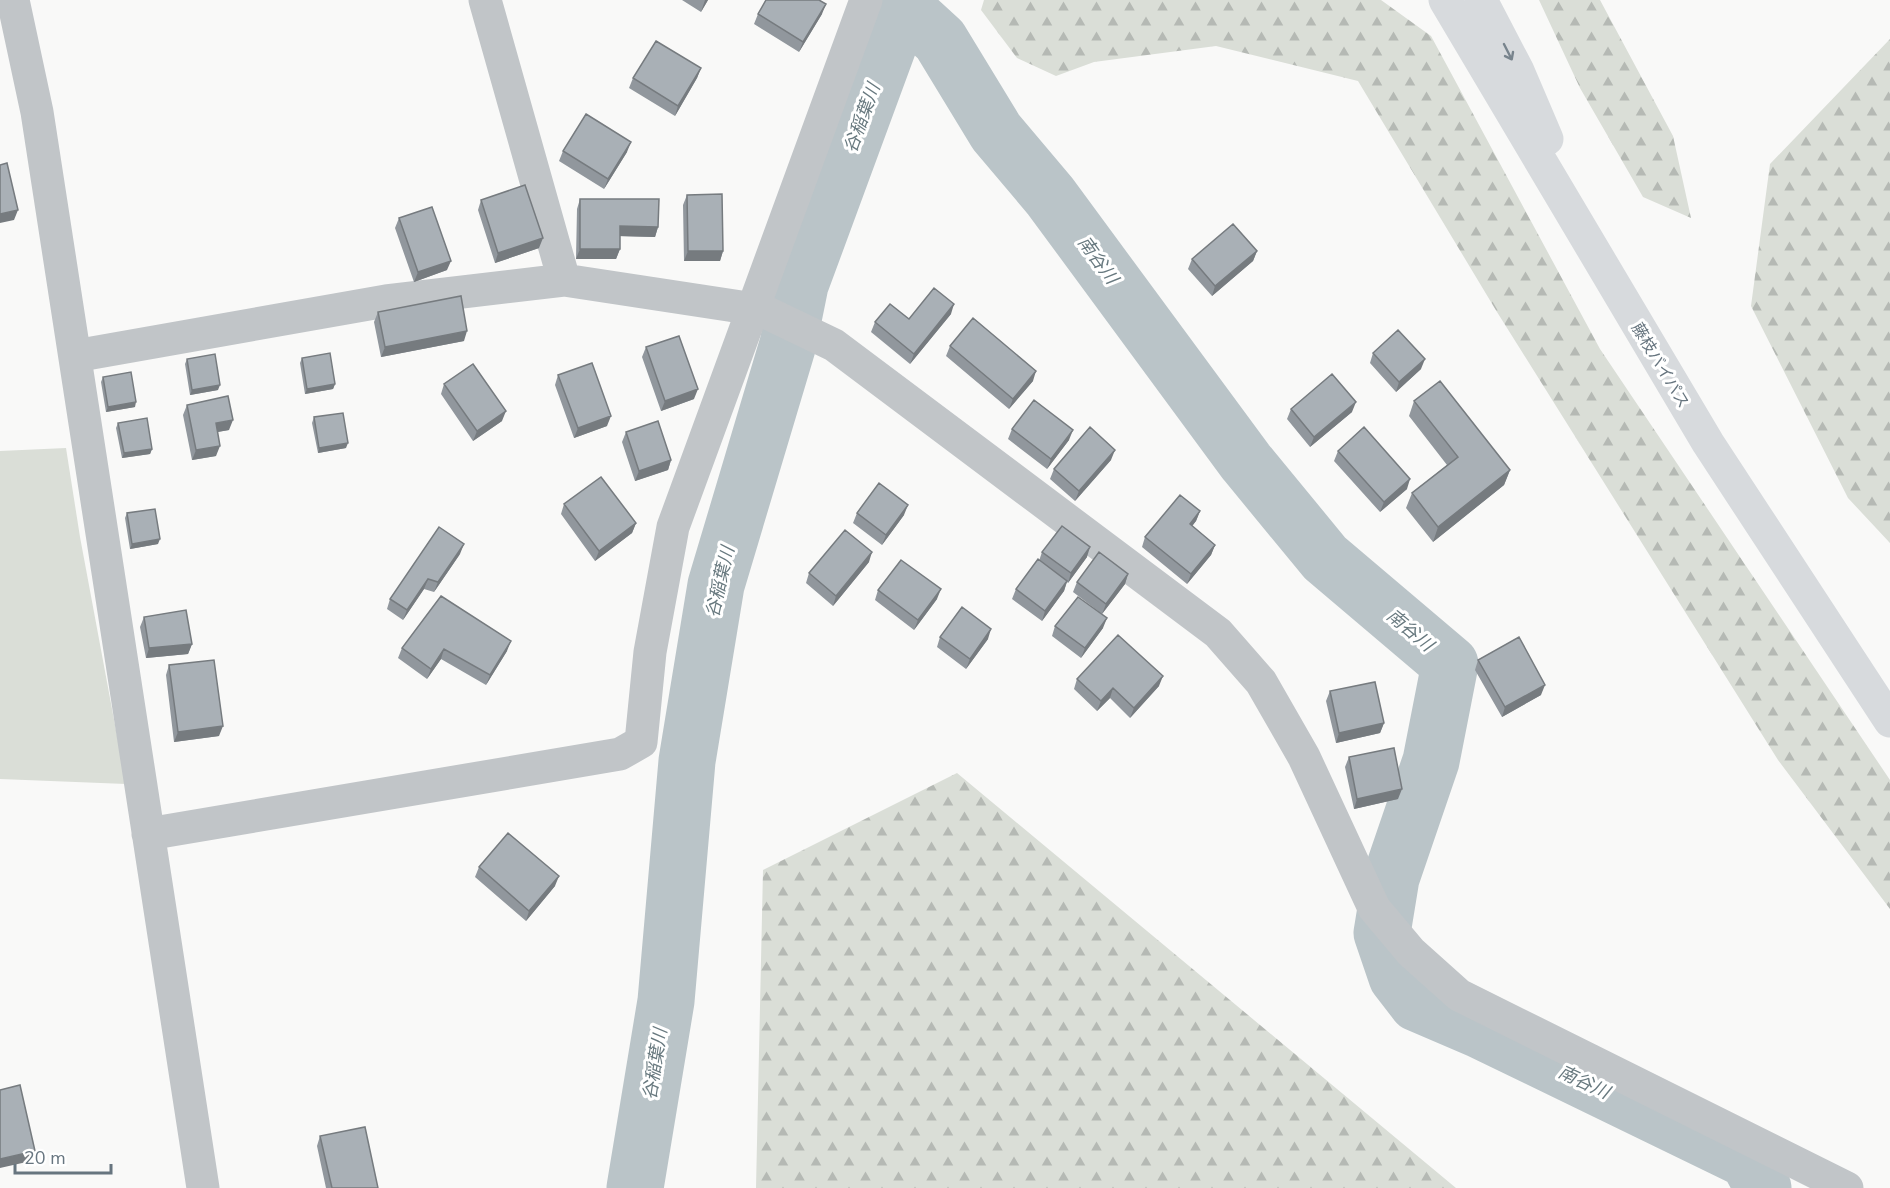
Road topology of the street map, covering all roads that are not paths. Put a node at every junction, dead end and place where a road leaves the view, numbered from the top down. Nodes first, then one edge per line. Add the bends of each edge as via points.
1 (13, 0) edge
2 (485, 0) edge
3 (866, 0) edge
4 (1445, 0) edge
5 (1481, 0) edge
6 (1605, 271) junction
7 (564, 280) junction
8 (757, 309) junction
9 (75, 356) junction
10 (1890, 721) edge
11 (148, 834) junction
12 (203, 1188) edge
13 (1847, 1188) edge

1 - 9 street via 37,112
2 - 7 street
3 - 8 street
4 - 6 highway, 藤枝バイパス
5 -> 6 highway via 1518,71
6 - 10 highway, 藤枝バイパス via 1708,443
7 - 8 street
7 - 9 street via 386,302
8 - 11 street via 673,527 650,652 641,742 620,754
8 - 13 street via 834,345 1218,633 1261,682 1304,757 1374,908 1411,952 1459,995
9 - 11 street
11 - 12 street

